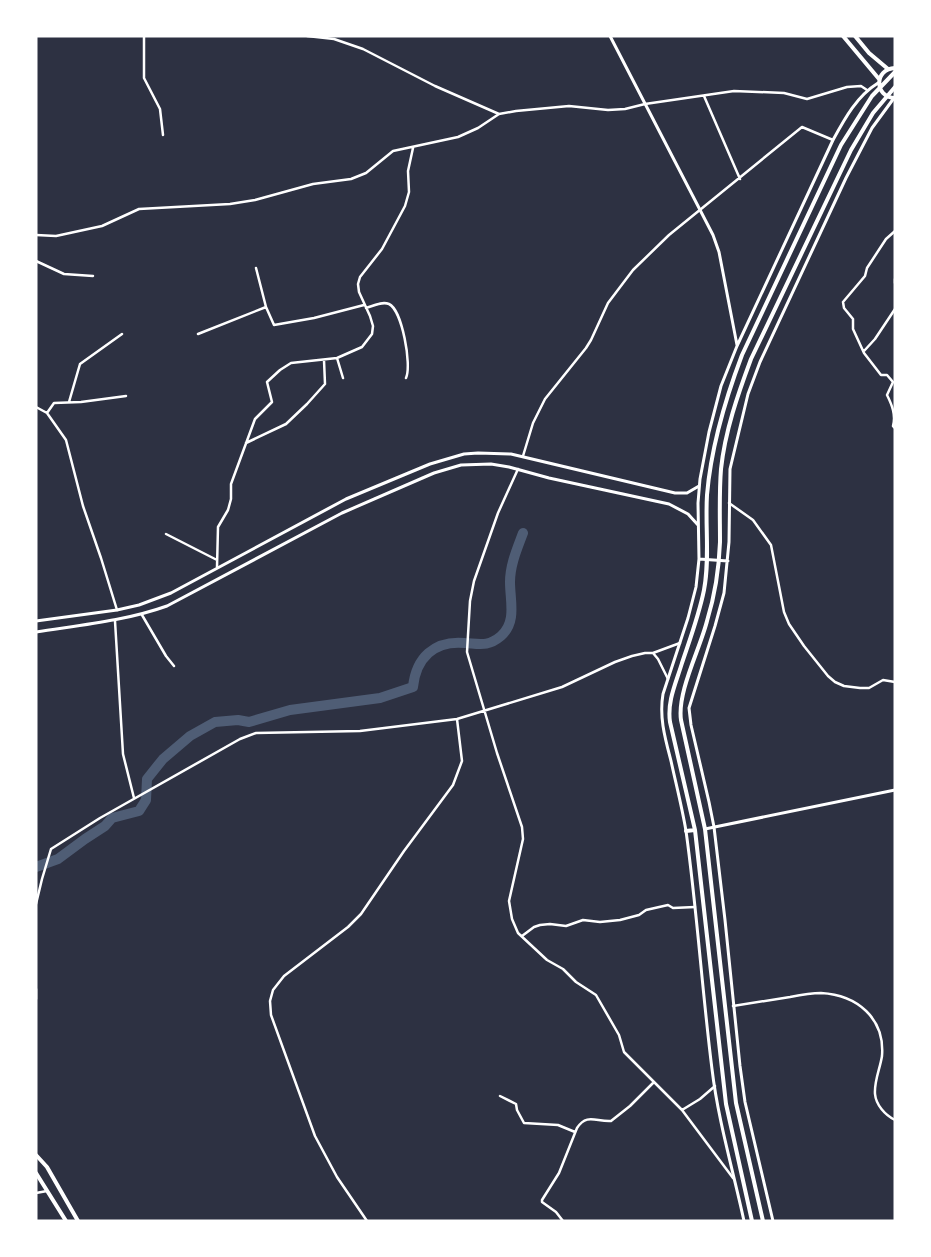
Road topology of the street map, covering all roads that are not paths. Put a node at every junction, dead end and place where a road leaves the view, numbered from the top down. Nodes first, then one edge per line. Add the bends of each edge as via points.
1 (144, 36) edge
2 (307, 36) edge
3 (610, 36) edge
4 (843, 36) edge
5 (855, 36) edge
6 (893, 69) edge
7 (879, 81) junction
8 (895, 87) edge
9 (867, 90) junction
10 (704, 96) junction
11 (894, 98) edge
12 (646, 104) junction
13 (499, 114) junction
14 (163, 135) dead end
15 (833, 140) junction
16 (413, 147) junction
17 (740, 179) junction
18 (700, 211) junction
19 (895, 231) edge
20 (36, 235) edge
21 (36, 261) edge
22 (256, 268) dead end
23 (93, 276) dead end
24 (895, 279) edge
25 (895, 283) edge
26 (364, 304) junction
27 (266, 307) junction
28 (366, 308) junction
29 (895, 309) edge
30 (122, 334) dead end
31 (198, 334) dead end
32 (737, 346) junction
33 (864, 351) junction
34 (337, 358) junction
35 (324, 360) junction
36 (343, 378) dead end
37 (406, 378) dead end
38 (126, 396) dead end
39 (69, 402) junction
40 (36, 407) edge
41 (47, 413) junction
42 (895, 428) edge
43 (246, 443) junction
44 (523, 456) junction
45 (518, 469) junction
46 (700, 486) junction
47 (729, 503) junction
48 (699, 527) junction
49 (166, 534) dead end
50 (699, 559) junction
51 (217, 560) junction
52 (728, 561) junction
53 (218, 567) junction
54 (117, 610) junction
55 (142, 615) junction
56 (116, 621) junction
57 (36, 622) edge
58 (36, 632) edge
59 (680, 643) junction
60 (653, 654) junction
61 (174, 666) dead end
62 (668, 680) junction
63 (895, 682) edge
64 (485, 710) junction
65 (457, 719) junction
66 (895, 790) edge
67 (134, 798) junction
68 (714, 827) junction
69 (705, 829) junction
70 (695, 830) junction
71 (686, 832) junction
72 (36, 904) edge
73 (695, 907) junction
74 (522, 936) junction
75 (36, 989) edge
76 (36, 999) edge
77 (734, 1006) junction
78 (654, 1083) junction
79 (715, 1086) junction
80 (500, 1096) dead end
81 (682, 1110) junction
82 (895, 1120) edge
83 (575, 1132) junction
84 (36, 1155) edge
85 (36, 1173) edge
86 (734, 1179) junction
87 (49, 1191) junction
88 (36, 1193) edge
89 (66, 1221) edge
90 (78, 1221) edge
91 (367, 1221) edge
92 (563, 1221) edge
93 (744, 1221) edge
94 (752, 1221) edge
95 (763, 1221) edge
96 (773, 1221) edge

1 - 14 street via 144,78 160,109
2 - 13 street via 363,49
3 - 12 street
4 - 7 main road
5 - 6 main road via 869,53
6 - 7 main road via 881,75
6 - 70 main road via 842,145 728,390 708,478 704,589 670,699 669,714
7 - 9 street
7 - 11 main road via 885,96
8 - 69 main road via 880,103 851,150 751,359 738,394 722,466 715,591 680,713
9 - 10 street via 861,86 847,87 807,99 763,91
9 - 15 street via 848,113
10 - 12 street
10 - 17 street
11 - 47 street via 872,128 846,178 760,362 748,394 732,458
12 - 13 street via 608,110 569,106 534,108
12 - 18 street
13 - 16 street via 469,133
15 - 17 street via 802,127
15 - 32 street
16 - 20 street via 393,151 359,177 313,184 255,200 139,209 102,226 56,236
16 - 26 street via 405,206 382,249 360,277 359,292
17 - 18 street
18 - 32 street via 717,246
18 - 44 street via 633,270 608,303 591,340 545,399
19 - 33 street via 886,239 865,276 842,302 853,319 853,329
21 - 23 street via 64,274
22 - 27 street
24 - 25 street
26 - 27 street via 275,325
26 - 28 street
27 - 31 street
28 - 34 street via 373,326 372,334 362,347
28 - 37 street via 384,303 395,310 407,350 409,370
29 - 33 street
30 - 39 street via 80,364
32 - 46 street via 714,411
33 - 42 street via 881,375 887,375 894,382 886,395 892,405
34 - 35 street
34 - 36 street
35 - 43 street via 325,384 307,404 286,424
35 - 43 street via 292,363 269,380 267,385 272,402 255,419
38 - 39 street
39 - 41 street via 54,402
40 - 41 street
41 - 54 street via 66,440 83,506
43 - 51 street via 231,484 228,510 218,527
44 - 46 street via 675,493 688,492
44 - 53 street via 478,452 430,464 346,499
45 - 48 street via 669,504 688,514
45 - 55 street via 477,464 434,473 342,513 167,606
45 - 64 street via 498,514 470,601 467,652
46 - 48 street
47 - 52 street
47 - 63 street via 753,520 771,546 789,624 828,676 844,686 860,688 870,688 883,680
48 - 50 street
49 - 51 street
50 - 52 street
50 - 59 street via 696,587
51 - 53 street
52 - 68 street via 724,593 689,708
53 - 54 street via 171,593
54 - 57 street
55 - 56 street
55 - 61 street
56 - 58 street
56 - 67 street via 123,754
59 - 60 street
59 - 62 street
60 - 62 street
60 - 64 street via 632,656 562,687
62 - 71 street via 661,720
64 - 65 street
64 - 74 street via 522,827 523,839 509,901 512,919
65 - 67 street via 360,731 256,733
65 - 91 street via 462,761 453,786 361,914 284,976 273,990 270,1001 271,1015 315,1136 337,1177
66 - 68 street
67 - 72 street via 51,849
68 - 69 street
68 - 77 street
69 - 95 main road via 736,1103
70 - 71 main road
70 - 94 main road via 726,1104
71 - 73 street
73 - 74 street via 673,908 668,905 620,920 583,920 566,926 540,925
73 - 79 street
74 - 78 street via 547,960 563,968 576,982 596,995 620,1035 624,1052
75 - 76 street
77 - 82 street via 822,993 859,1003 875,1022 882,1043 875,1096 887,1116
77 - 96 street via 745,1102
78 - 81 street
78 - 83 street via 611,1121 584,1120
79 - 81 street
79 - 86 street
80 - 83 street via 516,1104 524,1123 558,1125
81 - 86 street
83 - 92 street via 559,1173 542,1200
84 - 90 main road
85 - 87 main road
86 - 93 street
87 - 88 street
87 - 89 main road

